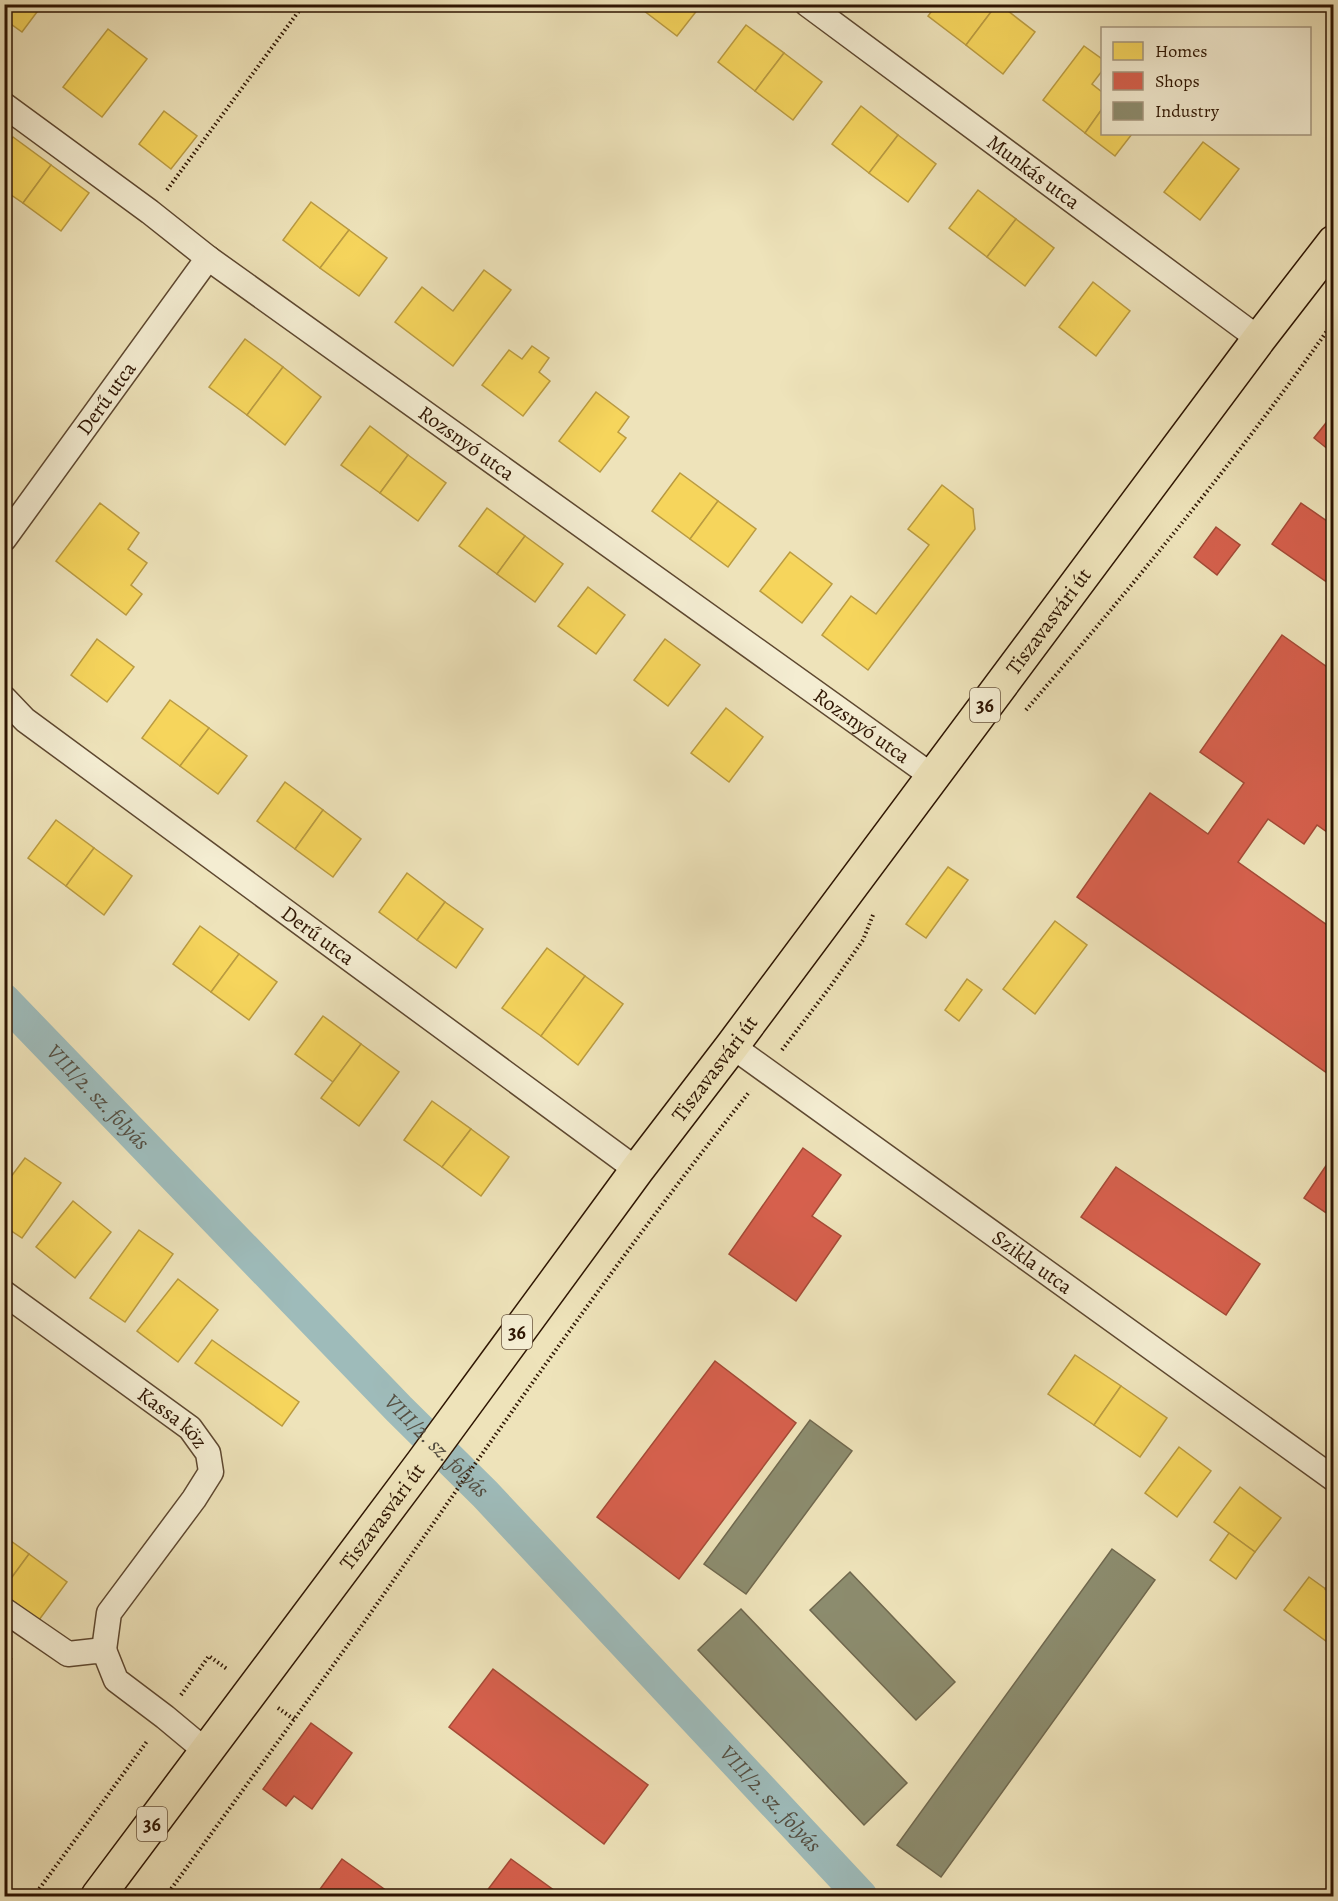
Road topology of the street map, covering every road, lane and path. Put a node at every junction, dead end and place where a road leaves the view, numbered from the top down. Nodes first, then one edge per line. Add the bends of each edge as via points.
1 (304, 4) edge
2 (807, 4) edge
3 (4, 105) edge
4 (150, 212) junction
5 (1334, 242) edge
6 (208, 258) junction
7 (1334, 321) edge
8 (1259, 339) junction
9 (4, 539) edge
10 (4, 698) edge
11 (1022, 716) dead end
12 (932, 777) junction
13 (874, 910) dead end
14 (732, 1046) junction
15 (765, 1072) junction
16 (637, 1170) junction
17 (4, 1293) edge
18 (1334, 1479) edge
19 (4, 1610) edge
20 (104, 1650) junction
21 (253, 1689) junction
22 (165, 1717) junction
23 (295, 1720) junction
24 (207, 1752) junction
25 (34, 1896) edge
26 (98, 1896) edge
27 (165, 1896) edge

1 - 4 path
2 - 8 street, Munkás utca
3 - 4 street, Rozsnyó utca
4 - 6 street, Rozsnyó utca
5 - 8 main road, Tiszavasvári út / 36
6 - 9 street, Derű utca
6 - 12 street, Rozsnyó utca
7 - 11 path via 1218,479
8 - 12 main road, Tiszavasvári út / 36
10 - 16 street, Derű utca via 25,720
12 - 14 main road, Tiszavasvári út / 36
13 - 15 path via 863,940
14 - 15 street, Szikla utca
14 - 16 main road, Tiszavasvári út / 36
15 - 18 street, Szikla utca
15 - 23 path via 681,1179 458,1486
16 - 21 main road, Tiszavasvári út / 36
17 - 20 street, Kassa köz via 190,1428 208,1453 211,1472 109,1613
19 - 20 street via 68,1654
20 - 22 street via 116,1680
21 - 22 path via 209,1656
21 - 23 path
21 - 24 main road, Tiszavasvári út / 36
22 - 24 street
22 - 25 path
23 - 27 path
24 - 26 main road, Tiszavasvári út / 36

